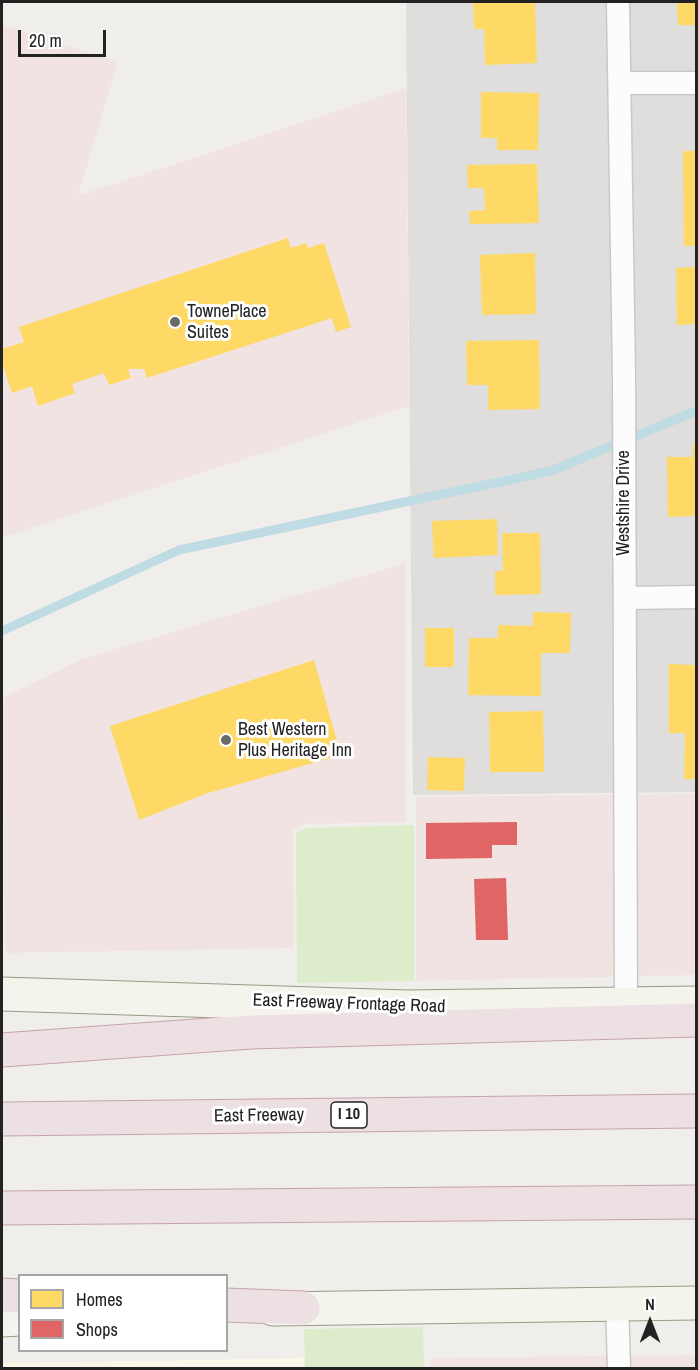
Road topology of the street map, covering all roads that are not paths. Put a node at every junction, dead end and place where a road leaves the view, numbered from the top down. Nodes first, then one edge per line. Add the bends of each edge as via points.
1 (618, 2) edge
2 (621, 83) junction
3 (696, 83) edge
4 (696, 597) edge
5 (625, 598) junction
6 (2, 994) edge
7 (696, 1003) edge
8 (626, 1004) junction
9 (696, 1020) edge
10 (2, 1050) edge
11 (696, 1111) edge
12 (2, 1119) edge
13 (696, 1203) edge
14 (2, 1208) edge
15 (2, 1295) edge
16 (18, 1296) edge
17 (696, 1303) edge
18 (617, 1304) junction
19 (228, 1305) edge
20 (303, 1308) junction
21 (228, 1311) edge
22 (18, 1319) edge
23 (2, 1320) edge
24 (619, 1368) edge

1 - 2 street, Westshire Drive
2 - 3 street
2 - 5 street, Westshire Drive
4 - 5 street
5 - 8 street, Westshire Drive
6 - 8 main road, East Freeway Frontage Road via 407,1007
7 - 8 main road, East Freeway Frontage Road
9 - 10 highway via 251,1032
11 - 12 highway, East Freeway / I 10
13 - 14 highway
15 - 16 highway
17 - 18 main road
18 - 20 main road
18 - 24 street
19 - 20 highway
20 - 21 main road
22 - 23 main road

